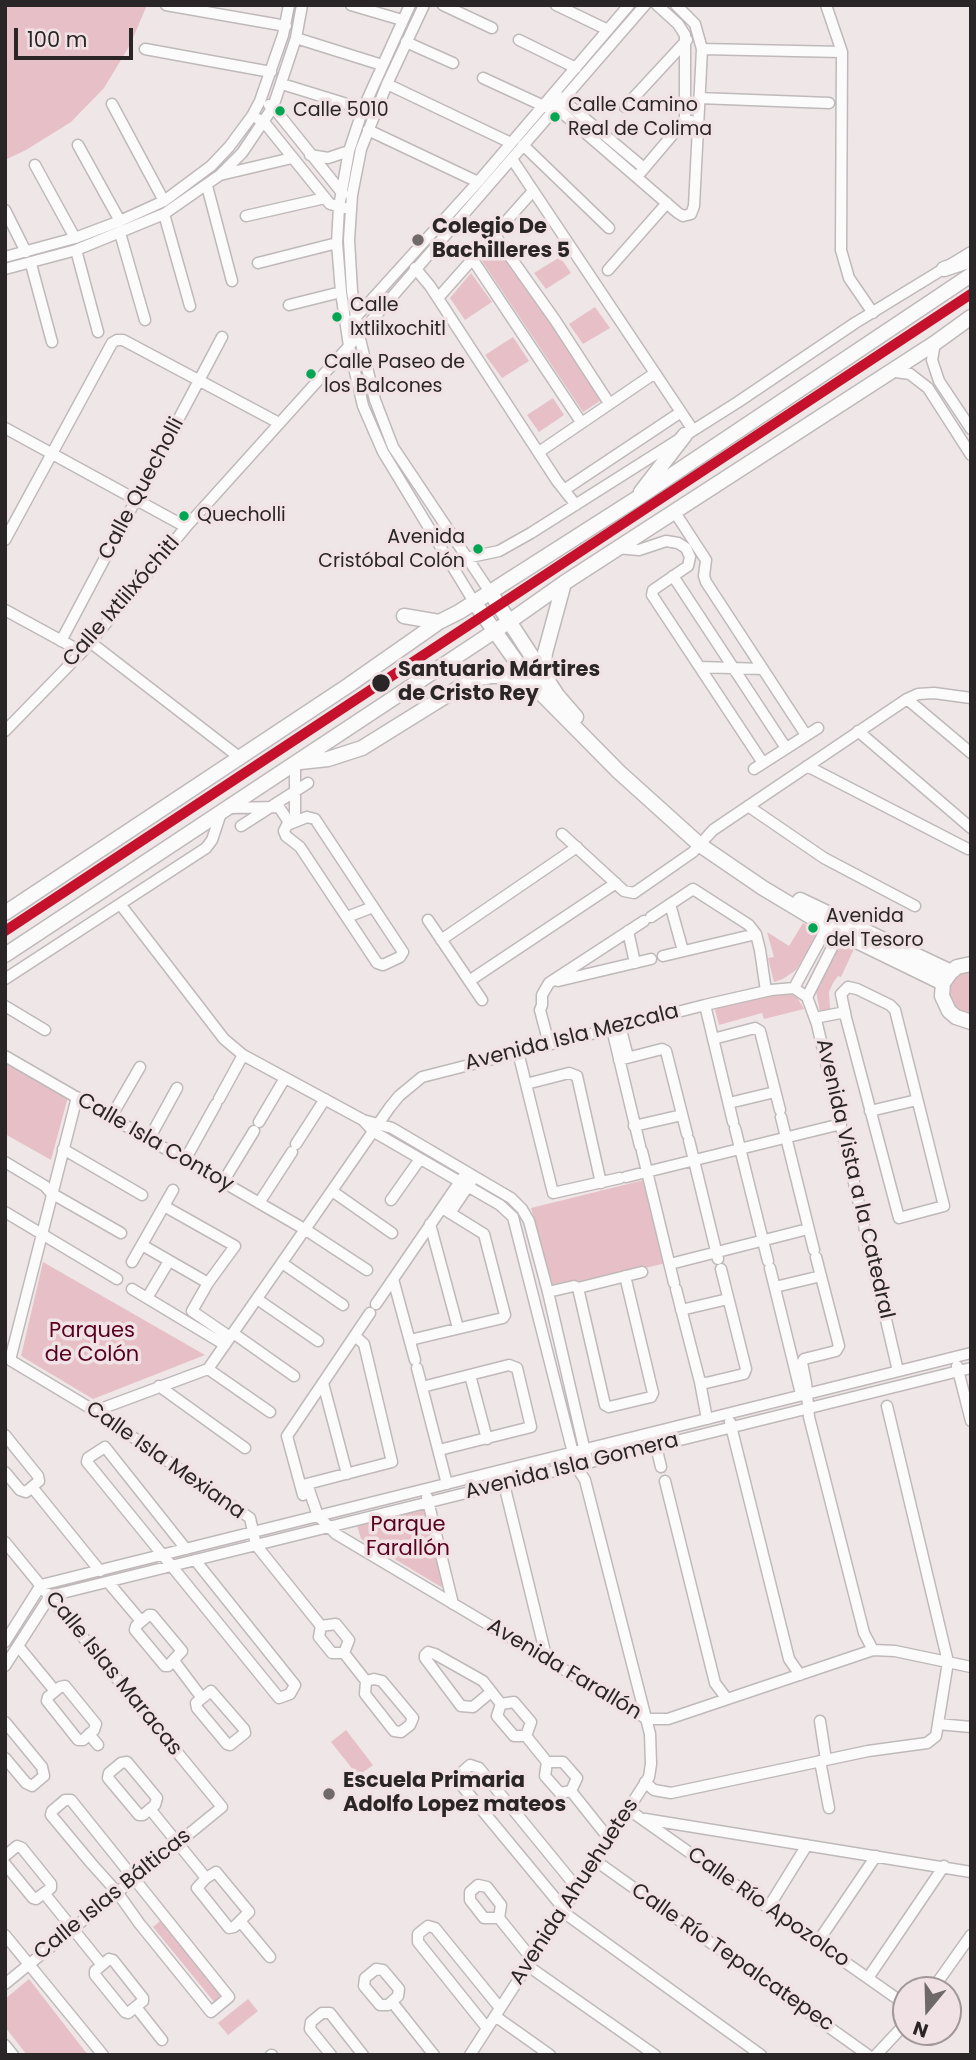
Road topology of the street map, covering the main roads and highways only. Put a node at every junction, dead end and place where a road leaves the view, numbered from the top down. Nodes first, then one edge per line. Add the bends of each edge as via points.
1 (971, 260) edge
2 (944, 270) road end
3 (971, 275) edge
4 (971, 317) edge
5 (971, 324) edge
6 (938, 340) junction
7 (689, 432) road end
8 (636, 499) junction
9 (564, 583) junction
10 (489, 592) junction
11 (474, 602) junction
12 (404, 616) dead end
13 (510, 621) junction
14 (439, 622) junction
15 (494, 631) junction
16 (543, 671) junction
17 (533, 685) junction
18 (297, 763) junction
19 (702, 841) junction
20 (5, 913) edge
21 (5, 955) edge
22 (971, 964) edge
23 (947, 978) junction
24 (967, 1021) edge
25 (971, 1035) edge

1 - 2 main road
3 - 8 main road
4 - 6 main road
5 - 6 main road
6 - 9 main road
7 - 8 main road
8 - 10 main road
9 - 13 main road
9 - 16 main road
10 - 11 main road
10 - 13 main road
11 - 14 main road
11 - 15 main road
12 - 14 main road
13 - 15 main road
13 - 16 main road
14 - 20 main road
15 - 17 main road
15 - 18 main road
16 - 17 main road
16 - 19 main road via 598,743
17 - 18 main road via 506,676 473,680 362,748
17 - 19 main road via 619,772
18 - 21 main road
19 - 23 main road via 762,888
22 - 23 main road via 957,967
23 - 24 main road via 945,1004
24 - 25 main road

